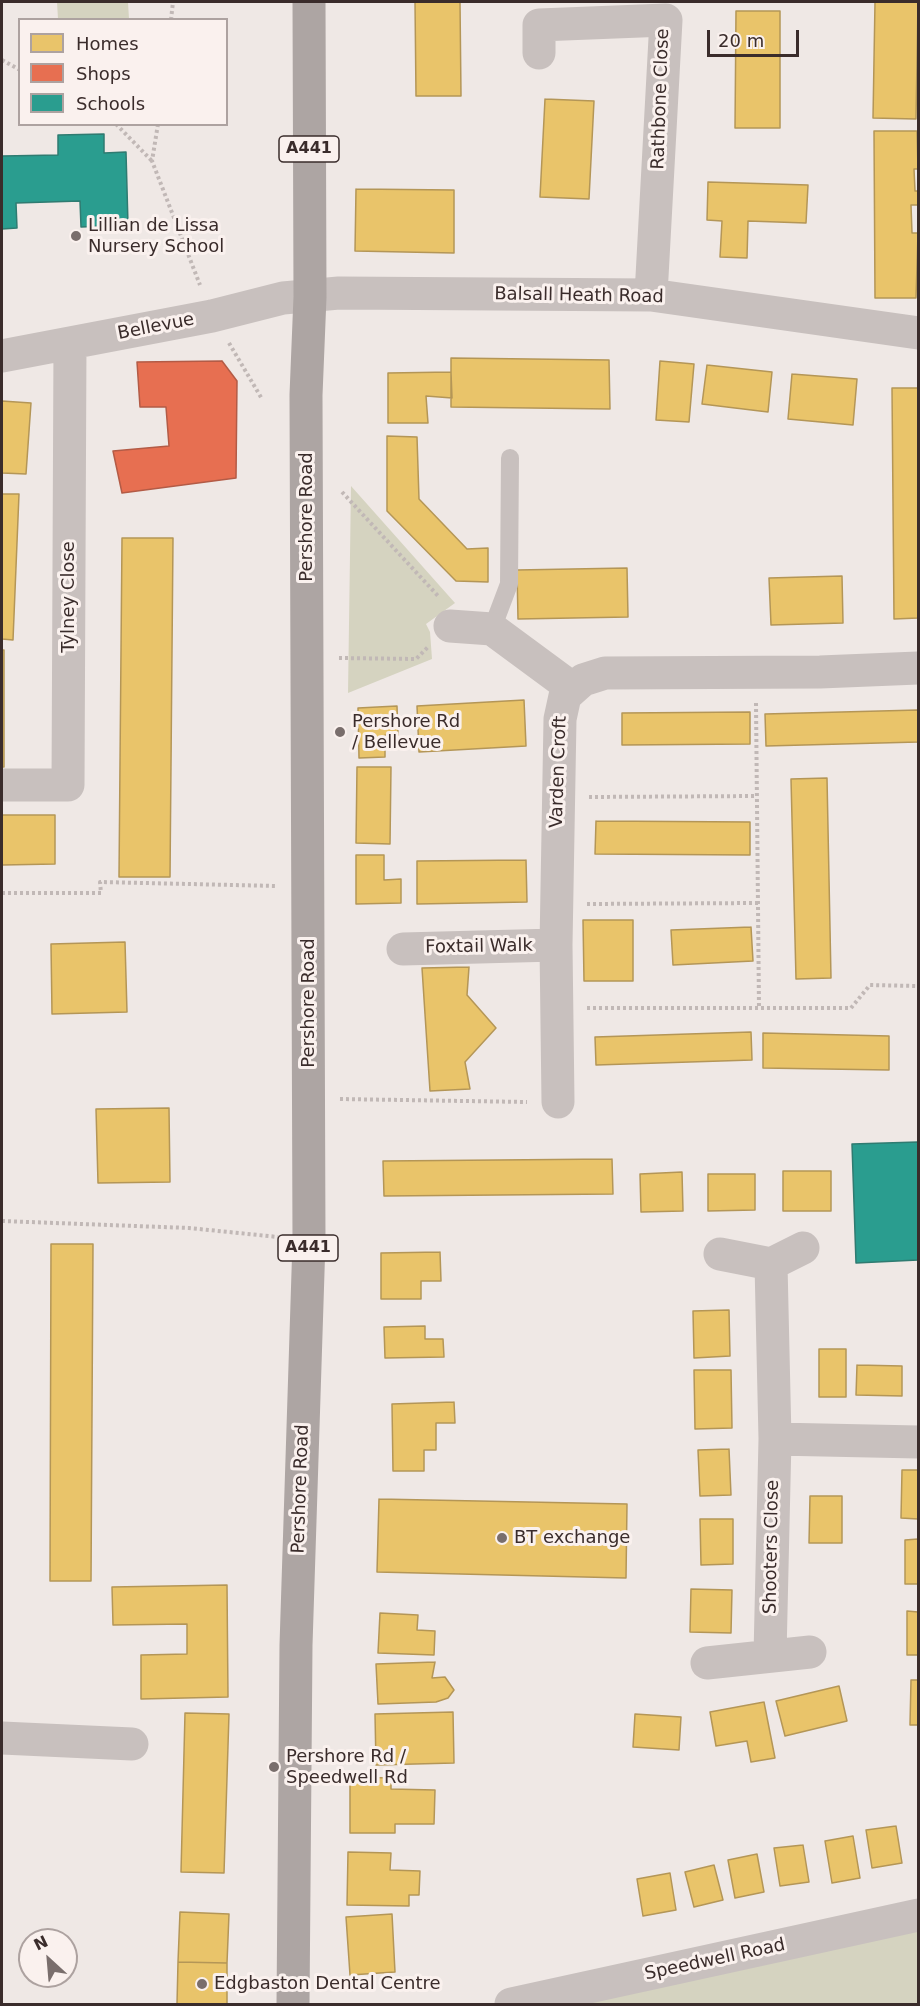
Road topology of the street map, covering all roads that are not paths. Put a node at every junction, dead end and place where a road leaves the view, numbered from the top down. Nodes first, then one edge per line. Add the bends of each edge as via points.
1 (309, 2) edge
2 (539, 53) dead end
3 (651, 294) junction
4 (309, 297) junction
5 (918, 333) edge
6 (70, 343) junction
7 (2, 356) edge
8 (510, 458) dead end
9 (450, 626) road end
10 (492, 629) junction
11 (918, 668) edge
12 (572, 688) junction
13 (2, 785) edge
14 (556, 945) junction
15 (402, 949) dead end
16 (558, 1102) road end
17 (803, 1248) dead end
18 (720, 1254) dead end
19 (771, 1264) junction
20 (775, 1438) junction
21 (918, 1442) edge
22 (810, 1652) dead end
23 (770, 1655) junction
24 (707, 1663) dead end
25 (2, 1738) edge
26 (132, 1744) dead end
27 (918, 1915) edge
28 (293, 2004) edge
29 (511, 2004) edge

1 - 4 main road, Pershore Road / A441
2 - 3 street, Rathbone Close via 539,25 666,20
3 - 4 street, Balsall Heath Road via 339,293
3 - 5 street, Balsall Heath Road
4 - 6 street, Bellevue via 283,298
4 - 28 main road, Pershore Road / A441 via 309,1241 296,1645
6 - 7 street, Bellevue
6 - 13 street, Tylney Close via 68,785
8 - 10 lane via 509,584
9 - 10 street
10 - 12 street
11 - 12 street via 605,673
12 - 14 street, Varden Croft via 565,696 560,719
14 - 15 street, Foxtail Walk
14 - 16 street, Varden Croft
17 - 19 street
18 - 19 street
19 - 20 street, Shooters Close
20 - 21 street
20 - 23 street, Shooters Close
22 - 23 street
23 - 24 street
25 - 26 street
27 - 29 street, Speedwell Road

